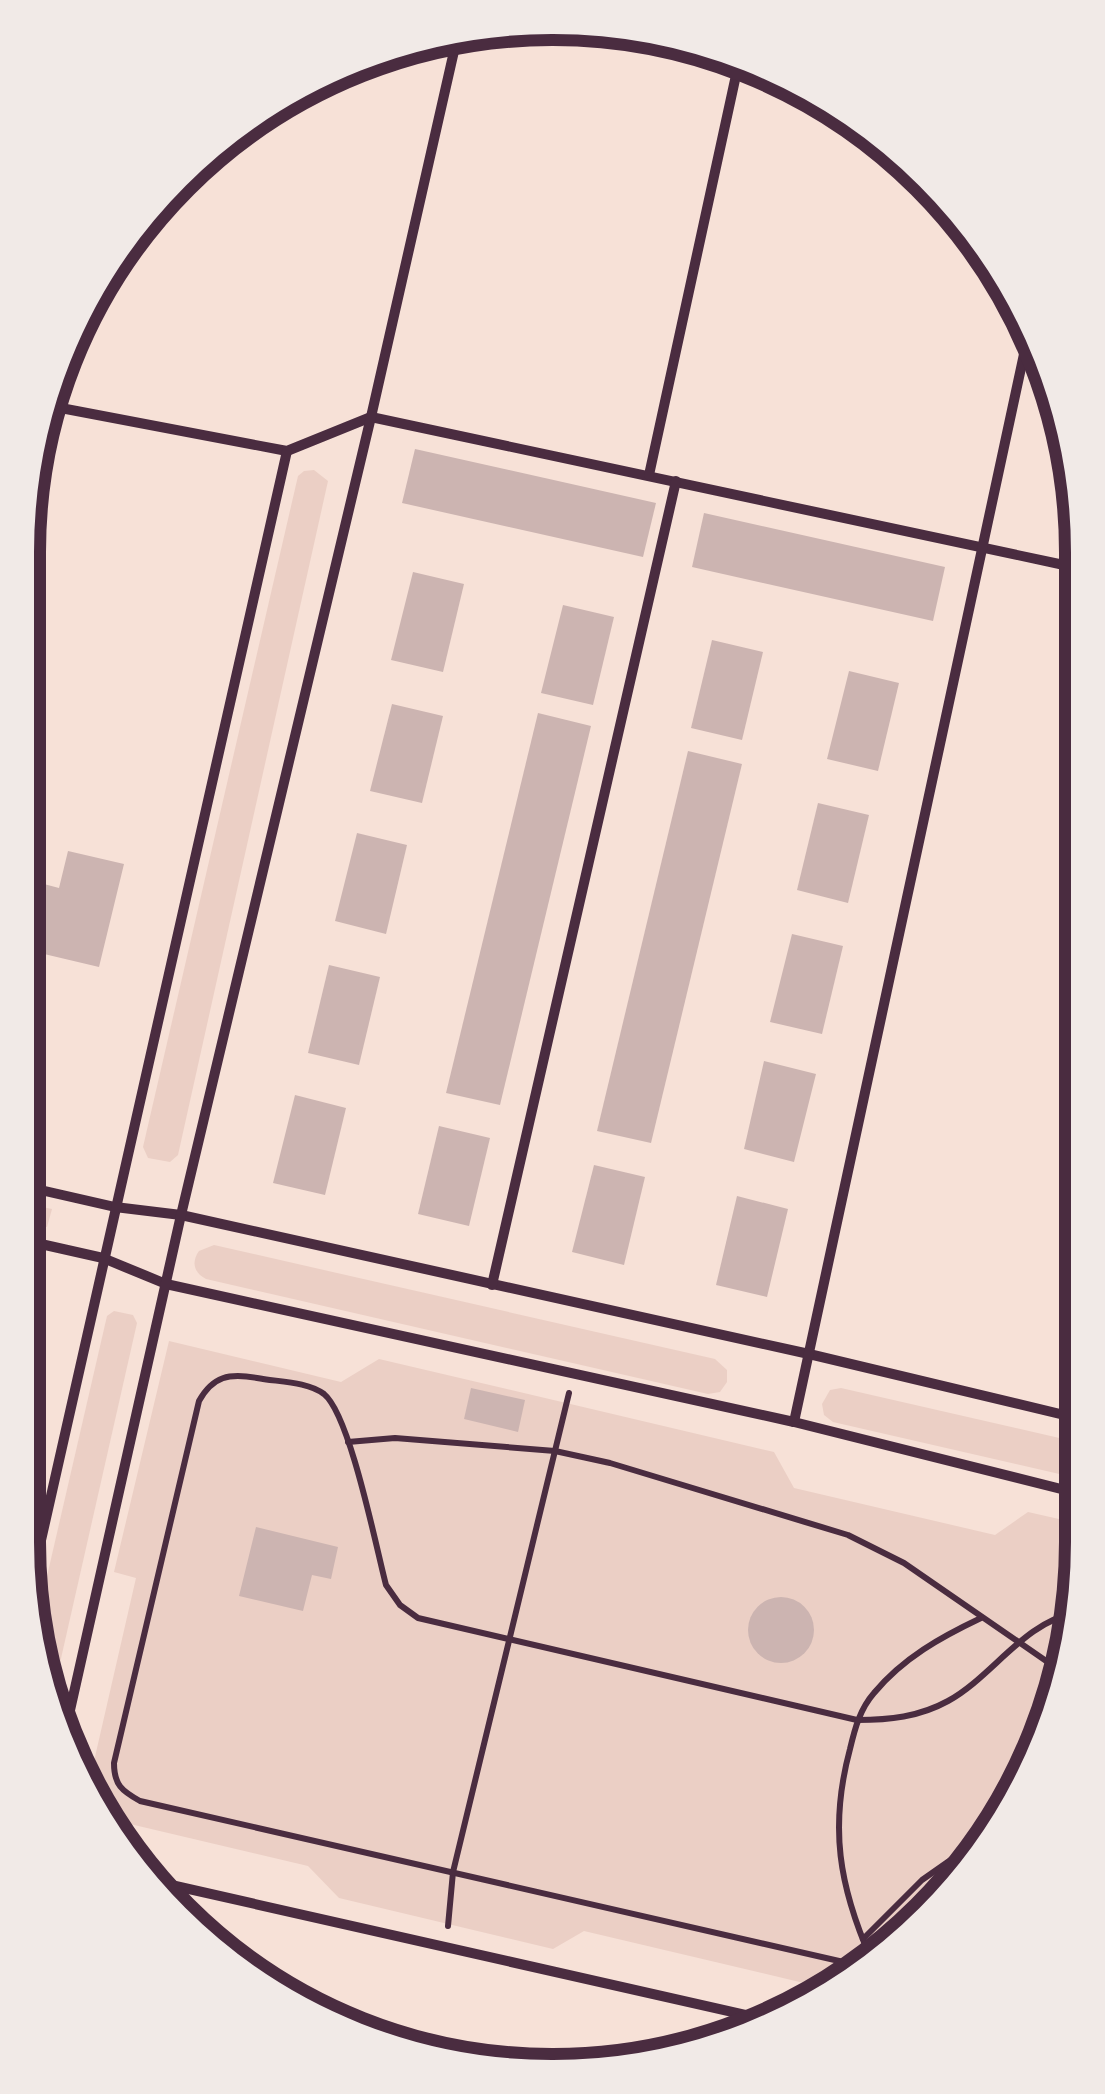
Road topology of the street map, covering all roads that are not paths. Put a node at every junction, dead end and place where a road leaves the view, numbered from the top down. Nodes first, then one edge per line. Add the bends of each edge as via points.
1 (454, 50) edge
2 (736, 74) edge
3 (1025, 354) edge
4 (61, 408) edge
5 (372, 417) junction
6 (288, 451) junction
7 (649, 475) junction
8 (676, 480) junction
9 (982, 548) junction
10 (1065, 565) edge
11 (40, 1190) edge
12 (116, 1207) junction
13 (181, 1215) junction
14 (40, 1244) edge
15 (104, 1258) junction
16 (166, 1284) junction
17 (492, 1285) junction
18 (808, 1354) junction
19 (1065, 1415) edge
20 (794, 1422) junction
21 (1065, 1490) edge
22 (40, 1543) edge
23 (69, 1713) edge
24 (173, 1886) edge
25 (747, 2016) edge

1 - 5 street
2 - 7 street
3 - 9 street
4 - 6 street
5 - 6 street
5 - 7 street
5 - 13 street
6 - 12 street
7 - 8 street
8 - 9 street
8 - 17 street
9 - 10 street
9 - 18 street
11 - 12 street
12 - 13 street
12 - 15 street
13 - 16 street
13 - 17 street
14 - 15 street
15 - 16 street
15 - 22 street
16 - 20 street
16 - 23 street
17 - 18 street
18 - 19 street
18 - 20 street
20 - 21 street
24 - 25 street

